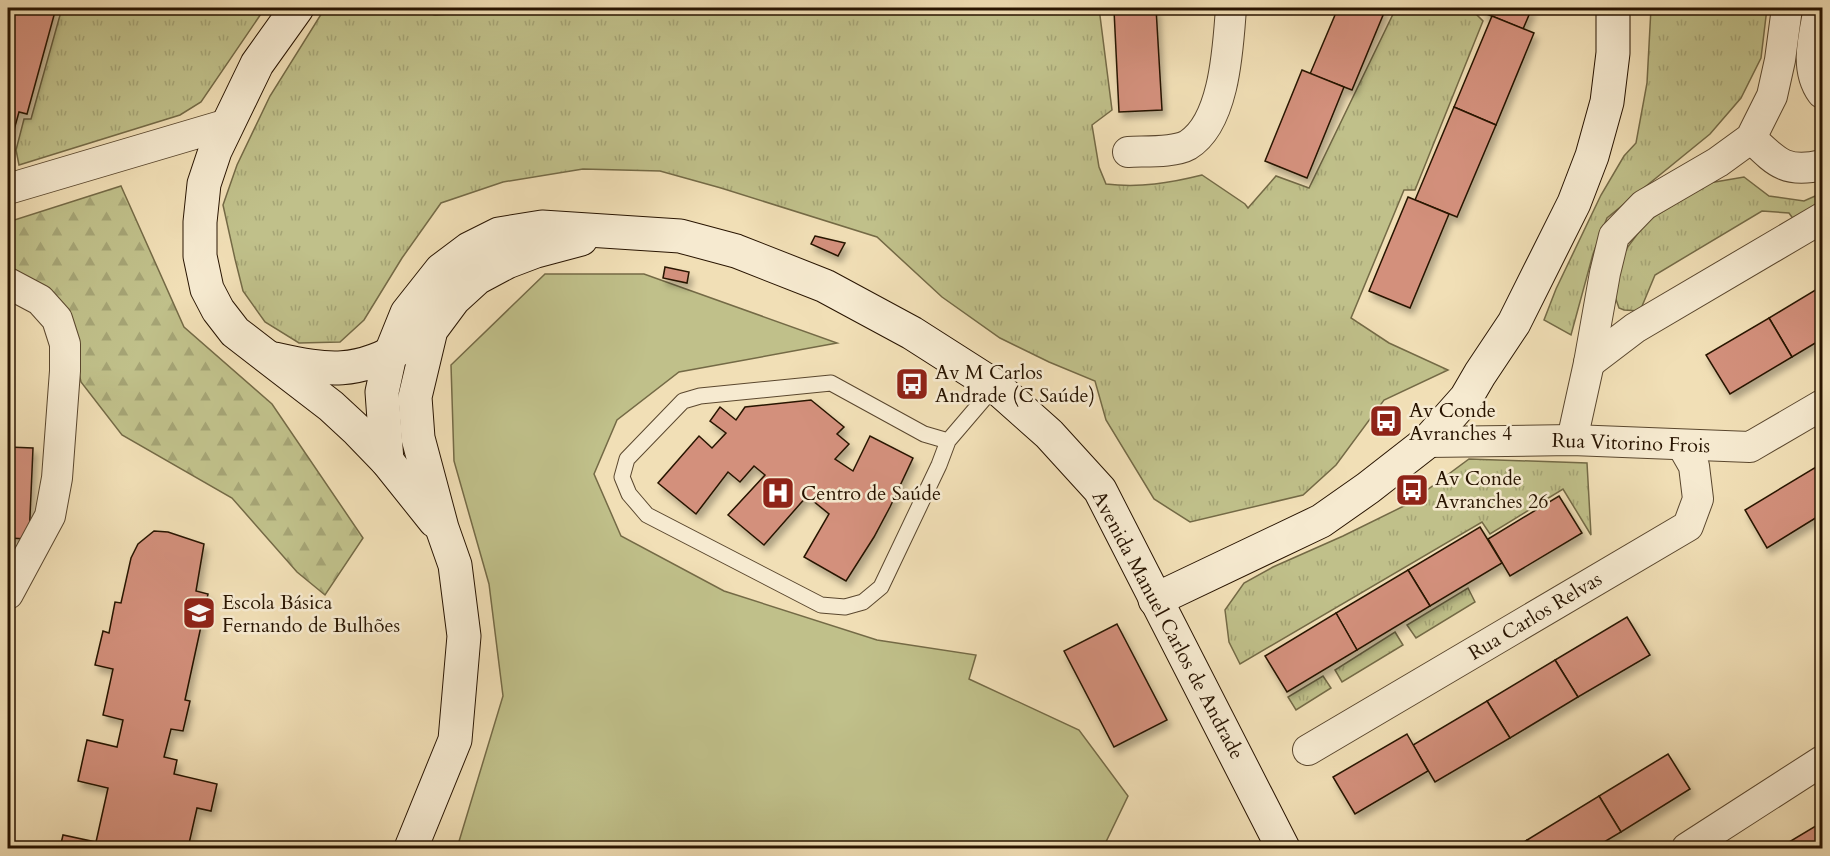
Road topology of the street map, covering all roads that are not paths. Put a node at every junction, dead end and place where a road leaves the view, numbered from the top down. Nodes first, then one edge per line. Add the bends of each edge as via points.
1 (297, 8) edge
2 (1231, 8) edge
3 (1614, 8) edge
4 (1787, 8) edge
5 (1819, 8) edge
6 (1822, 93) edge
7 (228, 124) junction
8 (1751, 138) junction
9 (1128, 152) dead end
10 (1822, 165) edge
11 (8, 189) edge
12 (1822, 218) edge
13 (611, 230) junction
14 (8, 283) edge
15 (431, 330) junction
16 (390, 355) junction
17 (267, 357) junction
18 (1589, 363) junction
19 (995, 386) junction
20 (1822, 405) edge
21 (1572, 440) junction
22 (948, 441) junction
23 (1428, 442) junction
24 (1682, 445) junction
25 (387, 461) junction
26 (442, 528) junction
27 (8, 594) edge
28 (1155, 600) junction
29 (1308, 750) dead end
30 (1822, 761) edge
31 (411, 849) edge
32 (1283, 849) edge
33 (1687, 849) edge

1 - 7 street via 256,64
2 - 9 street via 1222,86 1201,134 1186,146 1170,150
3 - 23 street via 1614,53 1607,102 1574,202 1514,323 1466,398
4 - 8 street via 1772,96
5 - 6 street via 1812,69
7 - 11 street
7 - 17 street via 204,184 200,256 207,289 218,310 235,332
8 - 10 street via 1772,159 1790,168
8 - 18 street via 1644,205 1614,236
12 - 18 street via 1635,328
13 - 15 street via 536,251 477,278 454,299
13 - 16 street, Avenida Manuel Carlos de Andrade via 542,227 499,234 469,249 441,270 407,313
13 - 19 street, Avenida Manuel Carlos de Andrade via 680,236 736,251 825,286 912,333
14 - 27 street via 40,300 57,319 64,344 65,371 57,478 50,516
15 - 16 street
15 - 26 street via 415,397 418,438
16 - 17 street via 354,368 338,369
16 - 25 street, Avenida Manuel Carlos de Andrade via 382,392
17 - 25 street via 331,406
18 - 21 street
19 - 22 lane
19 - 28 street, Avenida Manuel Carlos de Andrade via 1049,434 1100,490
20 - 24 street, Rua Vitorino Frois via 1750,447
21 - 23 street, Rua Vitorino Frois
21 - 24 street, Rua Vitorino Frois
22 - 22 lane via 881,587 863,602 845,607 820,605 647,515 628,494 622,477 627,459 683,401 700,396 831,383 924,434
23 - 28 street via 1321,521
24 - 29 street, Rua Carlos Relvas via 1694,466 1698,499 1688,526
25 - 26 street
26 - 31 street via 455,565 464,636 455,740
28 - 32 street, Avenida Manuel Carlos de Andrade
30 - 33 street

